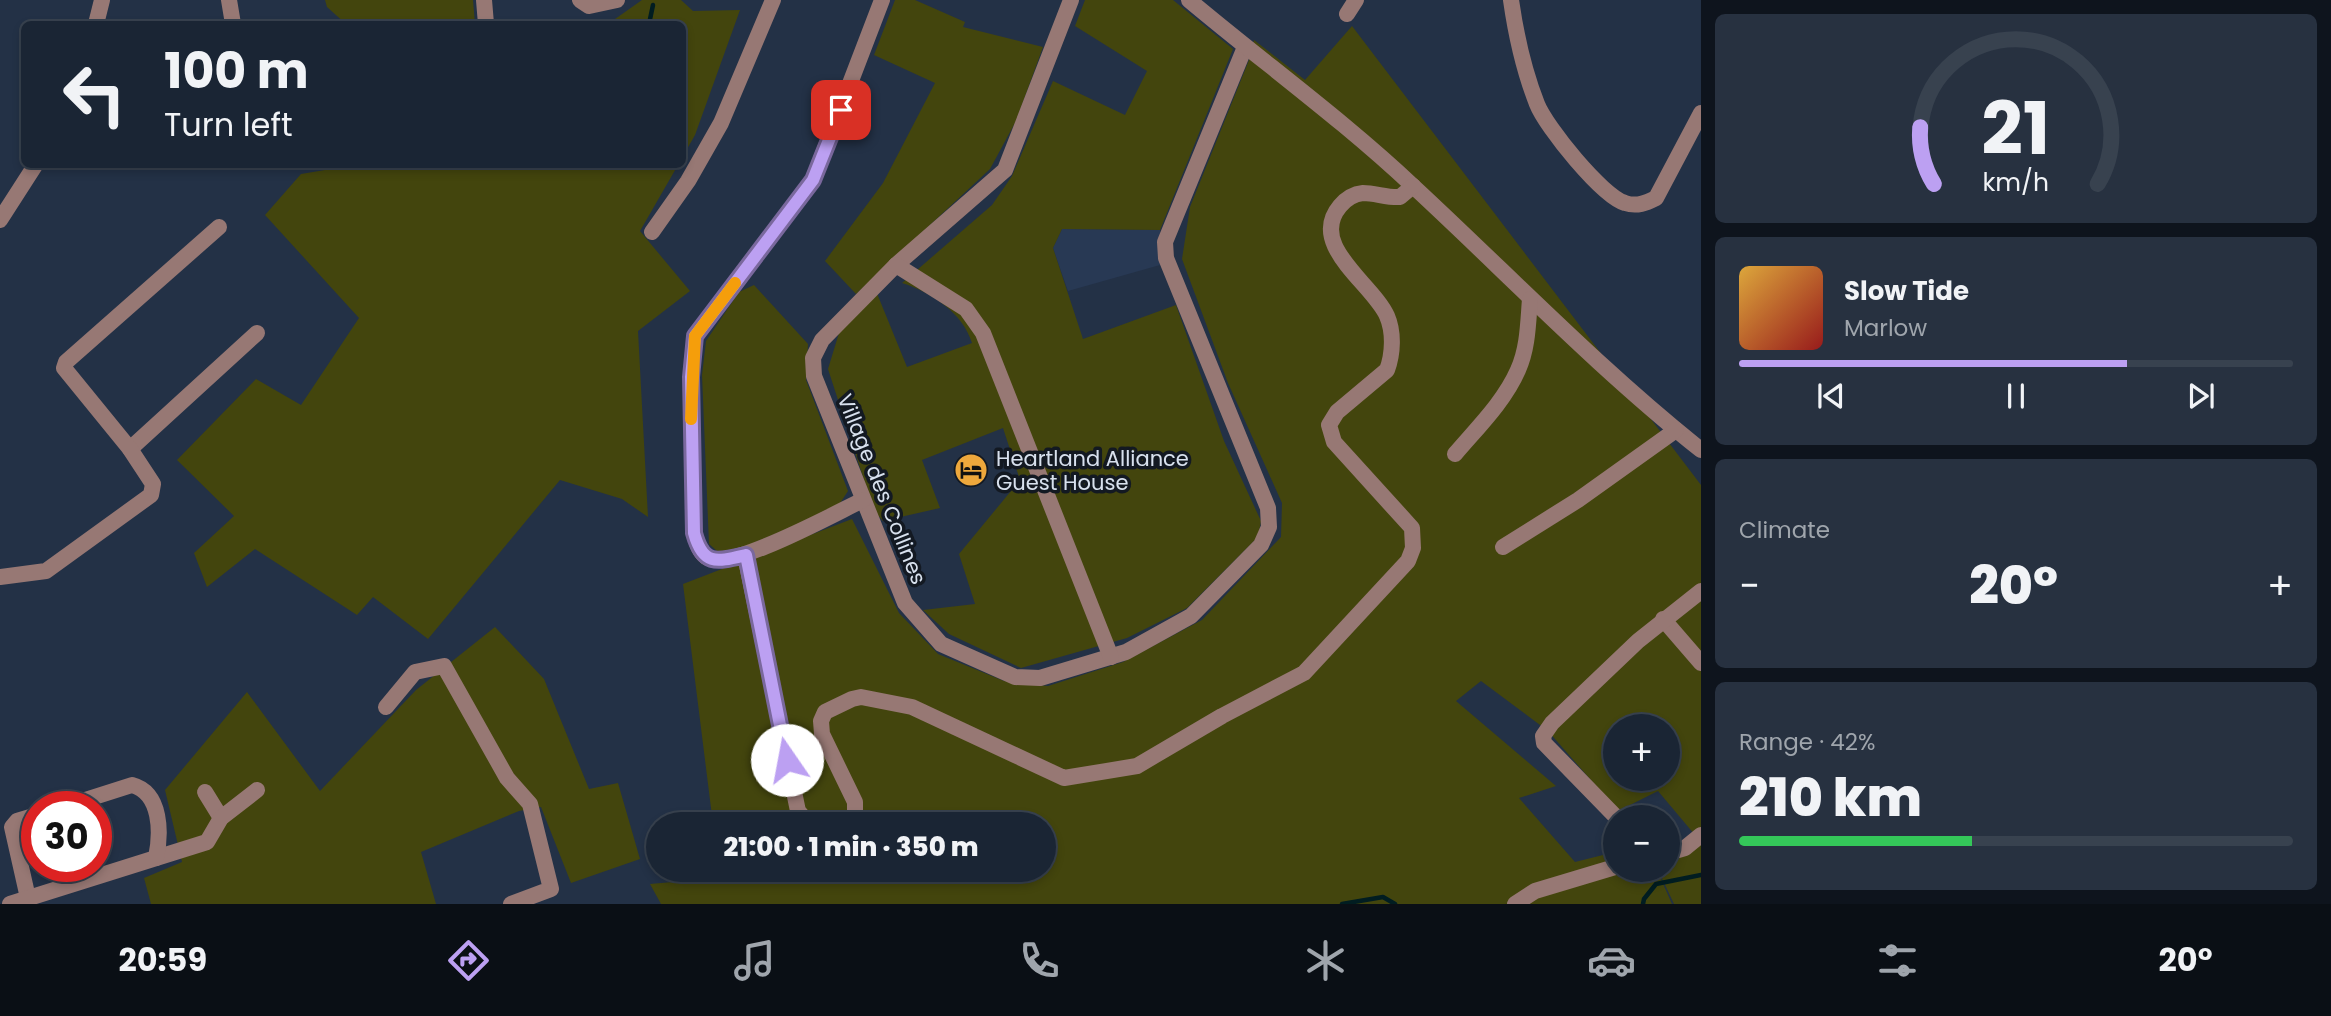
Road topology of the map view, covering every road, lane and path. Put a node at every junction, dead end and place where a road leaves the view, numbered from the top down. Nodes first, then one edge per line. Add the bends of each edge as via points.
1 (102, 0) edge
2 (229, 0) edge
3 (484, 0) edge
4 (580, 0) edge
5 (617, 0) edge
6 (773, 0) edge
7 (882, 0) edge
8 (1071, 0) edge
9 (1189, 0) edge
10 (1356, 0) edge
11 (1511, 0) edge
12 (1347, 14) dead end
13 (97, 21) edge
14 (232, 21) edge
15 (486, 21) edge
16 (1244, 47) junction
17 (1701, 113) edge
18 (33, 168) edge
19 (1413, 186) junction
20 (0, 220) edge
21 (219, 227) dead end
22 (652, 232) dead end
23 (897, 265) junction
24 (1530, 299) junction
25 (257, 332) dead end
26 (1676, 430) junction
27 (130, 449) junction
28 (1701, 450) edge
29 (1455, 454) dead end
30 (863, 500) junction
31 (1503, 547) dead end
32 (746, 555) junction
33 (0, 578) edge
34 (1701, 591) edge
35 (1663, 619) junction
36 (1111, 657) junction
37 (1701, 663) edge
38 (386, 707) dead end
39 (257, 790) dead end
40 (112, 791) edge
41 (205, 792) dead end
42 (1604, 805) edge
43 (799, 812) edge
44 (855, 812) edge
45 (221, 818) junction
46 (21, 820) edge
47 (1701, 835) edge
48 (1680, 849) edge
49 (156, 858) junction
50 (21, 870) edge
51 (1603, 871) edge
52 (24, 882) edge
53 (27, 898) junction
54 (10, 904) edge
55 (510, 904) edge
56 (1515, 904) edge

1 - 13 street
2 - 14 street
3 - 15 street
4 - 5 street via 589,6
6 - 22 street via 721,123
7 - 32 street via 813,180 695,336 691,377 694,533 698,549 707,559
8 - 23 street, Village des Collines via 1004,170
9 - 16 street
10 - 12 street
11 - 17 street via 1538,107 1609,195 1642,205 1656,198
16 - 19 street via 1285,75
16 - 36 street, Village des Collines via 1165,242 1166,258 1268,508 1269,527 1261,545 1191,616
18 - 20 street
19 - 24 street
19 - 44 street via 1400,197 1362,193 1345,199 1334,213 1334,246 1387,314 1391,359 1387,370 1336,412 1329,425 1334,442 1412,528 1408,561 1304,673 1137,766 1064,778 912,707 852,699 825,712 821,720 822,734 855,803
21 - 27 street via 66,362 67,376
23 - 30 street, Village des Collines via 822,340 814,358 814,376
23 - 36 street via 965,309 983,333
24 - 26 street
24 - 29 street via 1519,369
25 - 27 street
26 - 28 street
26 - 31 street
27 - 33 street via 153,484 151,495 46,571
30 - 32 street
30 - 36 street, Village des Collines via 905,603 941,644 1015,677 1040,678
32 - 43 street
34 - 35 street
35 - 37 street
35 - 42 street via 1543,736 1544,743
38 - 55 street via 415,672 444,666 508,778 530,804 552,884 548,893
39 - 45 street
40 - 49 street via 132,785 150,798 161,832
41 - 45 street
45 - 49 street via 207,842
46 - 50 street via 12,827
47 - 48 street
49 - 53 street
51 - 56 street via 1535,891
52 - 53 street
53 - 54 street

